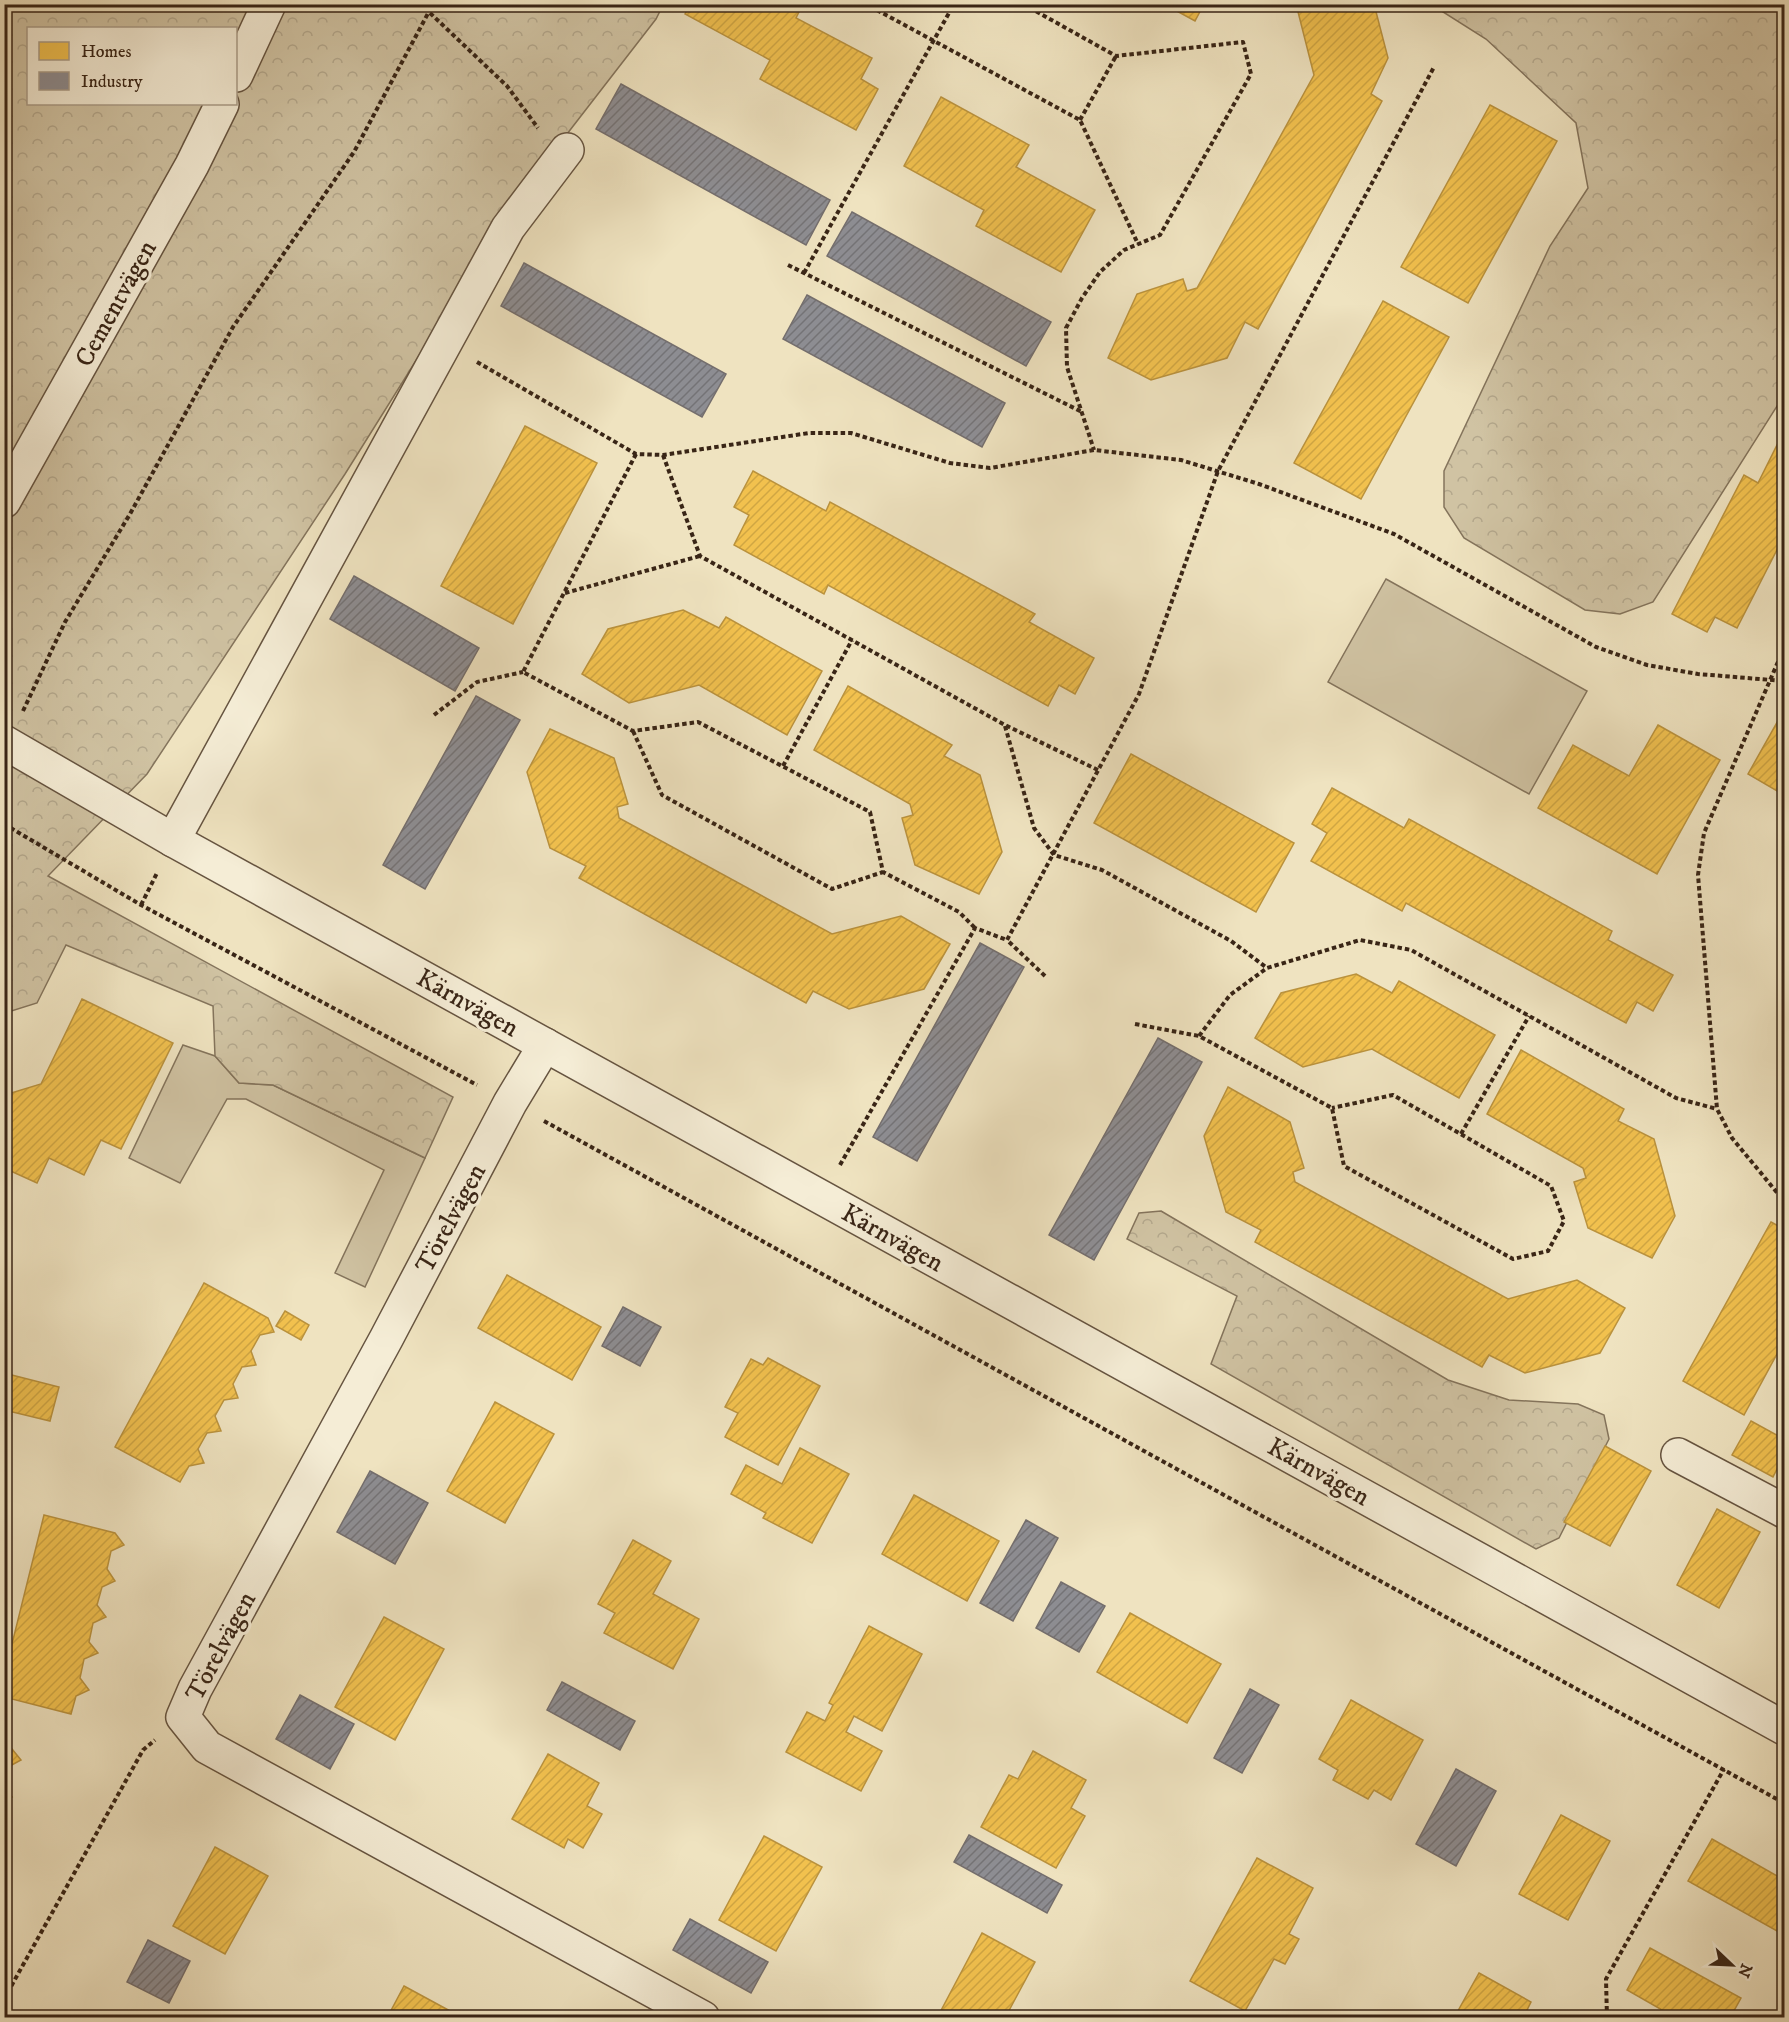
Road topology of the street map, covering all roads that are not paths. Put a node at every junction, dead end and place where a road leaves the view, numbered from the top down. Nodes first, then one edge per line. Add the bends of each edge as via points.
1 (269, 4) edge
2 (237, 73) edge
3 (222, 105) edge
4 (567, 150) road end
5 (4, 501) edge
6 (6, 743) edge
7 (173, 840) junction
8 (545, 1045) junction
9 (1678, 1455) dead end
10 (1785, 1511) edge
11 (1785, 1728) edge
12 (703, 2018) edge

1 - 2 street
3 - 5 street, Cementvägen via 192,165
4 - 7 street via 508,228
6 - 7 street, Kärnvägen
7 - 8 street, Kärnvägen
8 - 11 street, Kärnvägen
8 - 12 street, Törelvägen via 510,1103 183,1717 207,1747
9 - 10 street

